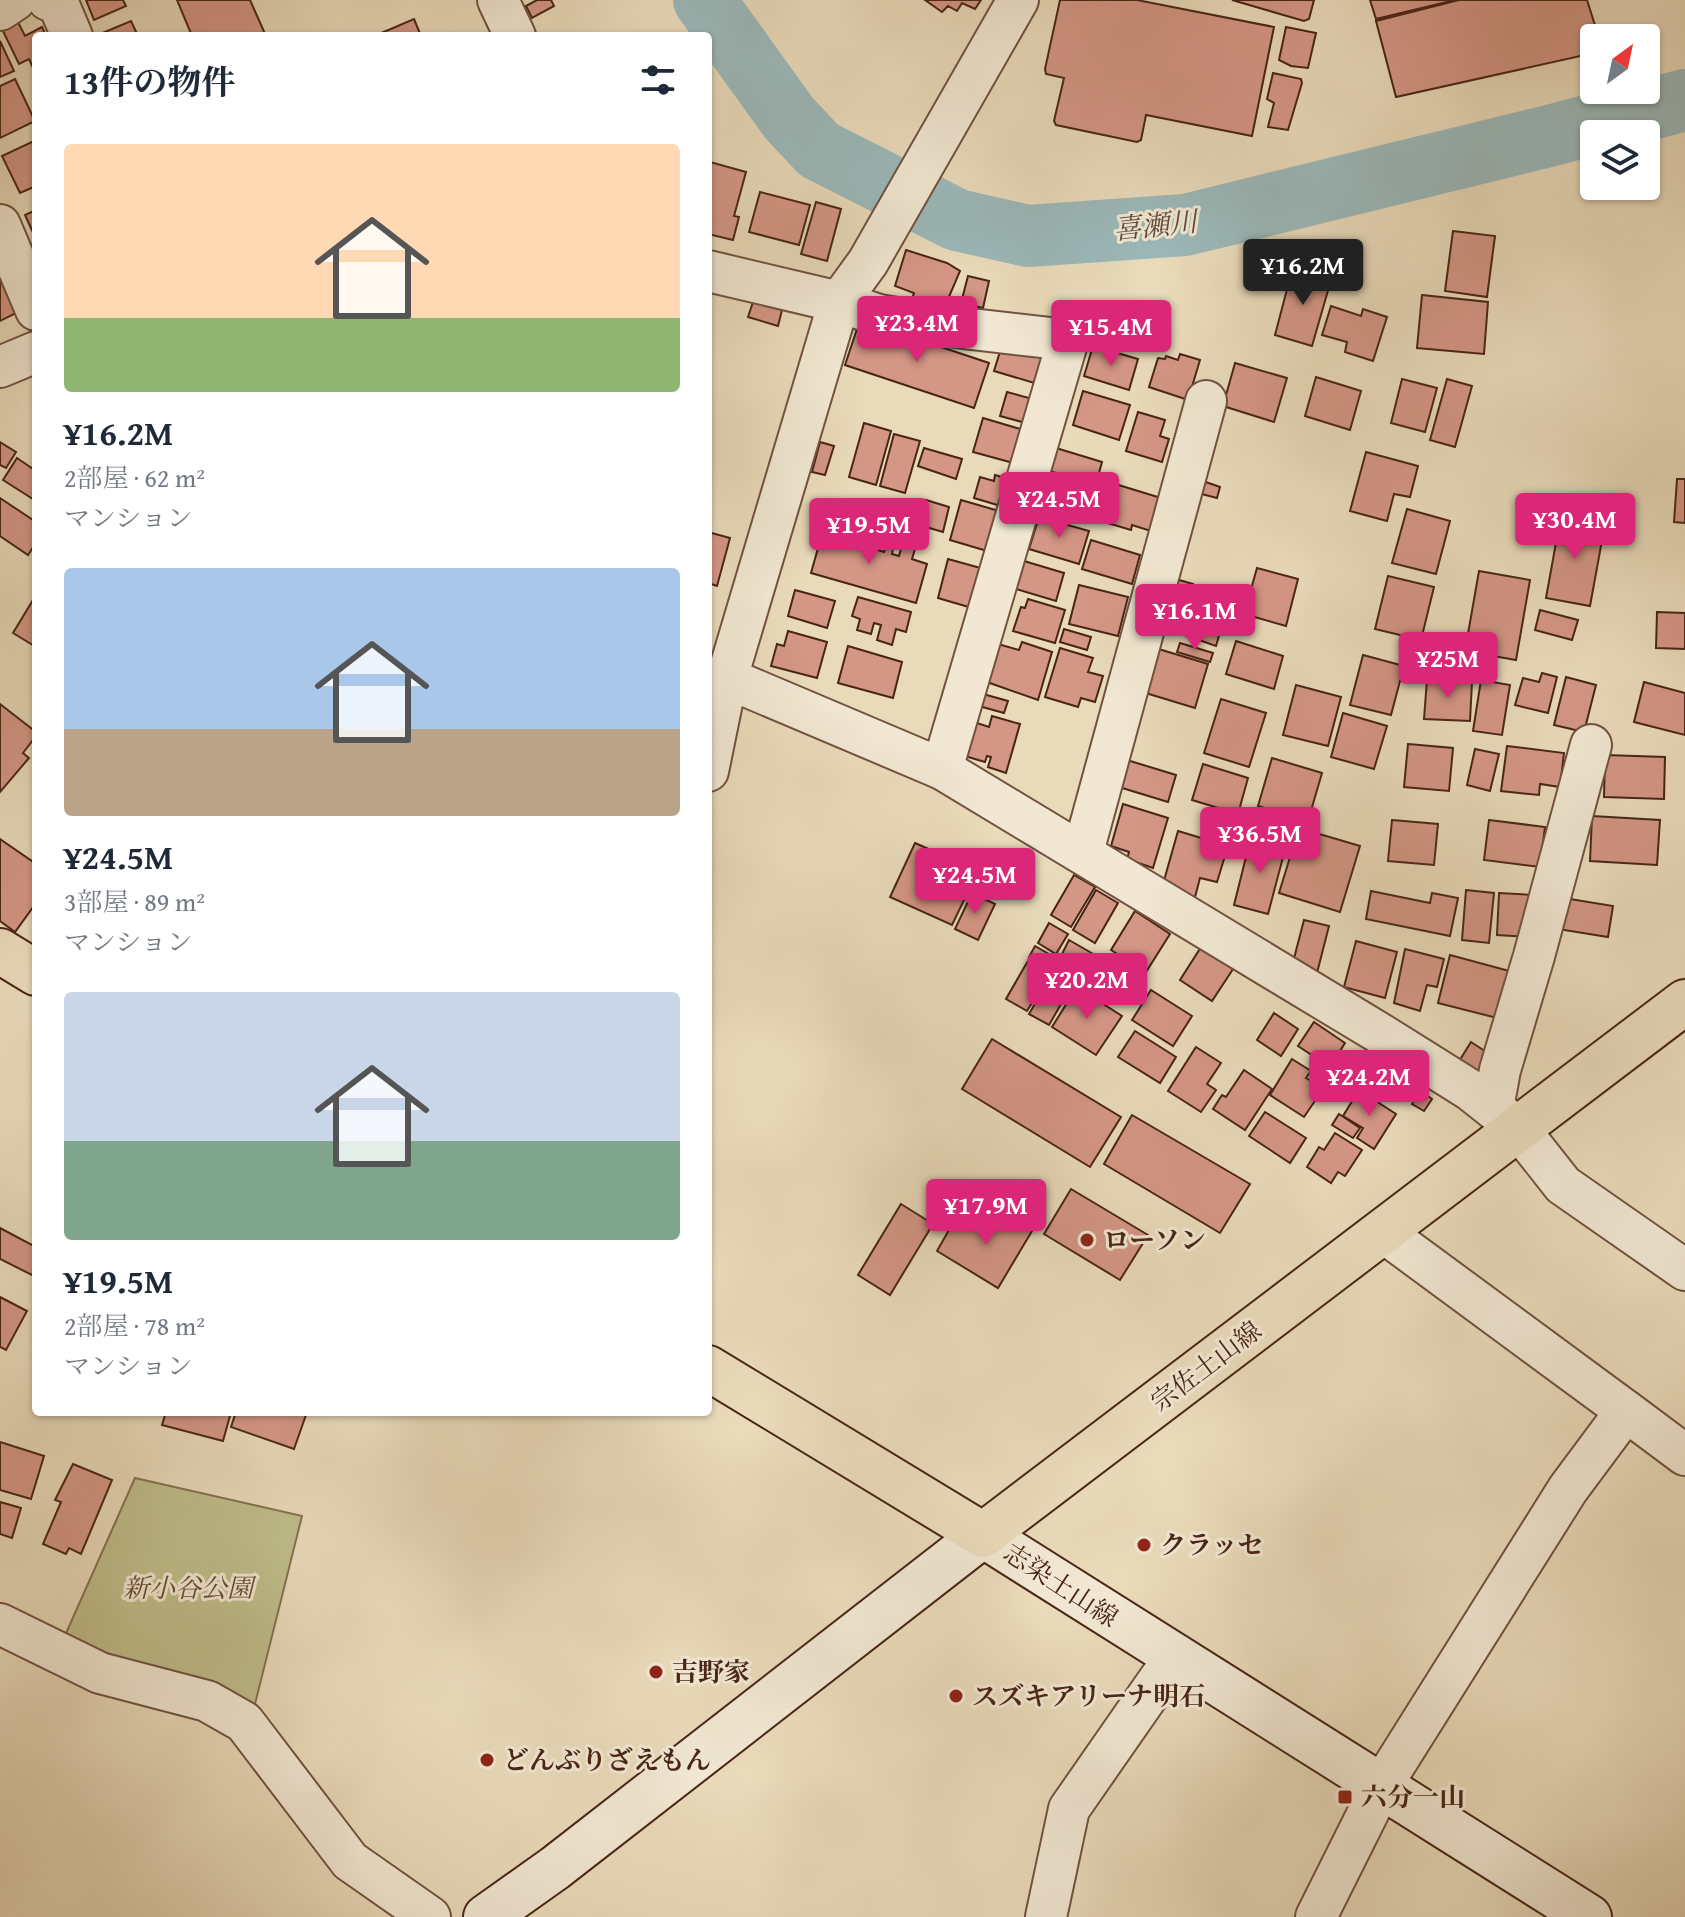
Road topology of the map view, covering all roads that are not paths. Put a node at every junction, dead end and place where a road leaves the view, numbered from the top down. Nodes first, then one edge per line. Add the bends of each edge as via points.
1 (15, 0) edge
2 (48, 0) edge
3 (498, 0) edge
4 (1018, 0) edge
5 (0, 10) edge
6 (70, 32) edge
7 (513, 32) edge
8 (0, 225) edge
9 (712, 272) edge
10 (32, 301) edge
11 (839, 302) junction
12 (32, 354) edge
13 (0, 367) edge
14 (1206, 401) dead end
15 (727, 678) junction
16 (1591, 745) dead end
17 (712, 751) edge
18 (942, 769) junction
19 (1083, 852) junction
20 (0, 951) edge
21 (32, 971) edge
22 (1685, 1002) edge
23 (1505, 1118) junction
24 (1383, 1232) junction
25 (1685, 1270) edge
26 (712, 1370) edge
27 (1626, 1411) junction
28 (1685, 1455) edge
29 (983, 1535) junction
30 (0, 1624) edge
31 (1174, 1658) junction
32 (1382, 1785) junction
33 (430, 1917) edge
34 (486, 1917) edge
35 (1046, 1917) edge
36 (1316, 1917) edge
37 (1589, 1917) edge

1 - 5 street
2 - 6 street via 58,3
3 - 7 street
4 - 11 street via 868,262
8 - 10 street
9 - 11 street
11 - 15 street
11 - 18 street via 937,325 1068,340
12 - 13 street
14 - 19 street via 1168,487 1118,660
15 - 17 street
15 - 18 street
16 - 23 street via 1500,1070
18 - 19 street
19 - 23 street via 1470,1090
20 - 21 main road
22 - 23 main road, 宗佐土山線
23 - 24 main road, 宗佐土山線
23 - 25 street via 1563,1185
24 - 27 street
24 - 29 main road, 宗佐土山線
26 - 29 main road
27 - 28 street
27 - 32 street via 1568,1489
29 - 31 main road, 志染土山線
29 - 34 main road, 志染土山線
30 - 33 street via 100,1673 207,1701 244,1722 350,1861
31 - 32 main road, 志染土山線
31 - 35 street via 1069,1809
32 - 36 street
32 - 37 main road, 志染土山線

